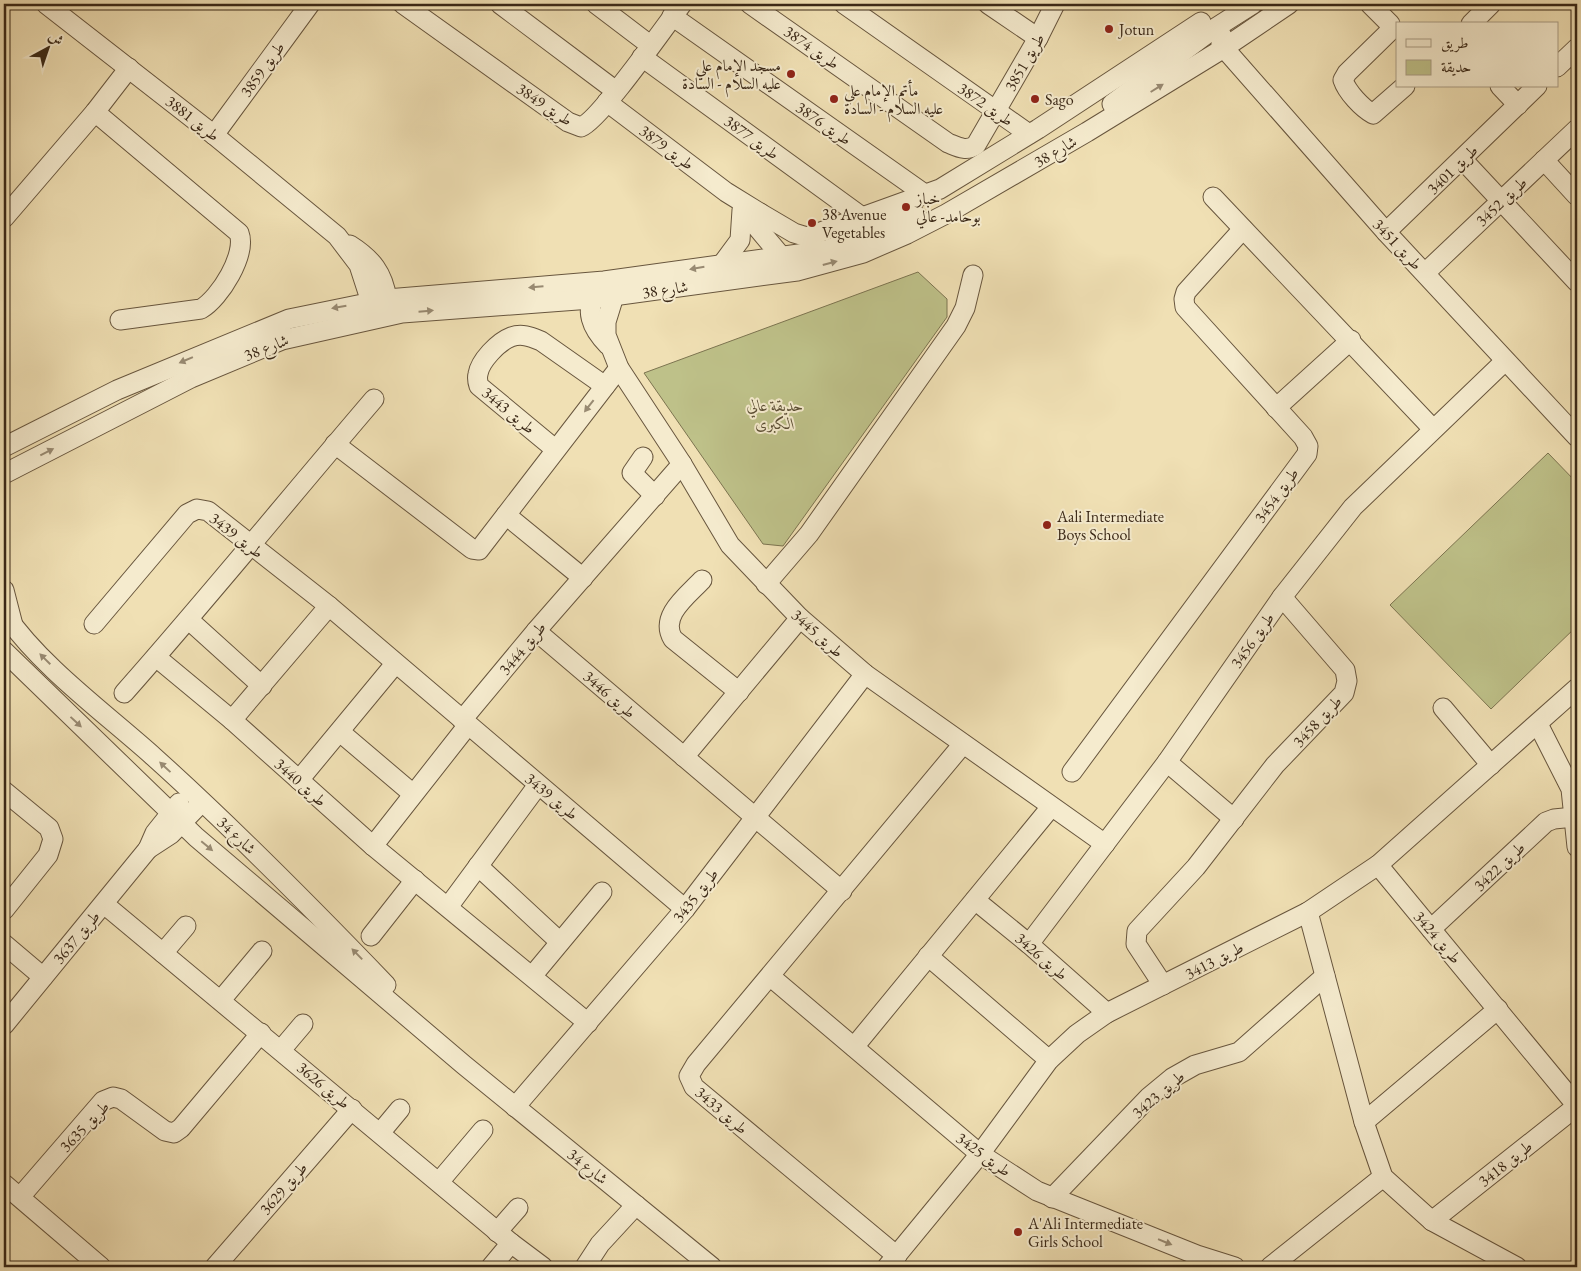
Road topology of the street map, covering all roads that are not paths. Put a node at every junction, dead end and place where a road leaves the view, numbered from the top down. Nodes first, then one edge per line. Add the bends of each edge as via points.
1 (46, 4) edge
2 (310, 4) edge
3 (403, 4) edge
4 (500, 4) edge
5 (596, 4) edge
6 (750, 4) edge
7 (844, 4) edge
8 (988, 4) edge
9 (1055, 4) edge
10 (1229, 4) edge
11 (1253, 4) edge
12 (1272, 4) edge
13 (1289, 4) edge
14 (1370, 4) edge
15 (1491, 4) edge
16 (677, 10) edge
17 (1473, 22) edge
18 (1038, 38) junction
19 (1224, 48) junction
20 (1577, 48) edge
21 (646, 51) junction
22 (1558, 66) edge
23 (129, 68) junction
24 (1403, 88) edge
25 (1502, 88) edge
26 (1535, 88) edge
27 (612, 96) junction
28 (1518, 105) junction
29 (996, 111) junction
30 (95, 112) junction
31 (1577, 129) edge
32 (214, 135) junction
33 (1033, 139) junction
34 (976, 145) joint
35 (1462, 160) junction
36 (1544, 160) junction
37 (926, 195) junction
38 (1577, 196) edge
39 (1213, 197) dead end
40 (1501, 201) junction
41 (751, 211) junction
42 (862, 216) junction
43 (4, 218) edge
44 (1243, 229) junction
45 (1386, 232) junction
46 (827, 250) junction
47 (723, 263) junction
48 (788, 264) junction
49 (1425, 273) junction
50 (973, 275) dead end
51 (1577, 282) edge
52 (609, 289) junction
53 (591, 299) junction
54 (379, 303) junction
55 (402, 313) junction
56 (120, 320) dead end
57 (356, 322) junction
58 (1351, 340) junction
59 (610, 348) junction
60 (1505, 361) junction
61 (619, 368) junction
62 (605, 386) junction
63 (374, 399) dead end
64 (1276, 408) junction
65 (1433, 429) junction
66 (27, 434) junction
67 (1577, 437) edge
68 (335, 444) junction
69 (4, 447) edge
70 (555, 449) junction
71 (4, 455) edge
72 (643, 457) dead end
73 (682, 464) junction
74 (4, 474) edge
75 (655, 496) junction
76 (506, 515) junction
77 (249, 545) junction
78 (583, 578) junction
79 (702, 580) dead end
80 (766, 584) junction
81 (4, 590) edge
82 (1282, 597) junction
83 (328, 606) junction
84 (800, 618) junction
85 (8, 620) edge
86 (189, 620) junction
87 (94, 624) dead end
88 (536, 630) junction
89 (4, 651) edge
90 (156, 657) junction
91 (395, 664) junction
92 (865, 674) junction
93 (262, 686) junction
94 (1577, 688) edge
95 (740, 692) junction
96 (124, 693) dead end
97 (1443, 708) dead end
98 (232, 720) junction
99 (465, 722) junction
100 (1538, 724) junction
101 (340, 732) junction
102 (963, 744) junction
103 (684, 757) junction
104 (1167, 762) junction
105 (1491, 765) junction
106 (1072, 772) dead end
107 (299, 780) junction
108 (538, 785) junction
109 (4, 791) edge
110 (413, 794) junction
111 (197, 797) junction
112 (1051, 807) junction
113 (176, 816) junction
114 (1574, 816) junction
115 (755, 817) junction
116 (1234, 819) junction
117 (1105, 844) junction
118 (373, 846) junction
119 (1577, 847) edge
120 (1378, 865) junction
121 (478, 866) junction
122 (415, 880) junction
123 (842, 891) junction
124 (602, 892) dead end
125 (975, 900) junction
126 (104, 904) junction
127 (448, 907) junction
128 (685, 909) junction
129 (4, 910) edge
130 (1308, 912) junction
131 (186, 926) dead end
132 (1431, 929) junction
133 (371, 936) dead end
134 (560, 942) junction
135 (4, 944) edge
136 (1029, 944) junction
137 (262, 951) dead end
138 (163, 953) junction
139 (928, 956) junction
140 (533, 975) junction
141 (1325, 976) junction
142 (44, 977) junction
143 (771, 977) junction
144 (1163, 985) junction
145 (221, 1000) junction
146 (1498, 1009) junction
147 (1107, 1013) junction
148 (588, 1023) junction
149 (303, 1024) dead end
150 (4, 1025) edge
151 (261, 1033) junction
152 (854, 1047) junction
153 (281, 1050) junction
154 (1050, 1060) junction
155 (464, 1065) junction
156 (1577, 1106) edge
157 (515, 1108) junction
158 (352, 1109) junction
159 (400, 1109) dead end
160 (1364, 1122) junction
161 (483, 1130) dead end
162 (380, 1133) junction
163 (980, 1154) junction
164 (1383, 1177) junction
165 (439, 1182) junction
166 (4, 1184) edge
167 (20, 1197) junction
168 (1052, 1198) junction
169 (636, 1205) junction
170 (518, 1208) dead end
171 (1432, 1221) junction
172 (504, 1238) junction
173 (892, 1262) edge
174 (101, 1267) edge
175 (215, 1267) edge
176 (491, 1267) edge
177 (543, 1267) edge
178 (586, 1267) edge
179 (712, 1267) edge
180 (1235, 1267) edge
181 (1270, 1267) edge
182 (1517, 1267) edge

1 - 23 street, طريق 3881
2 - 32 street, طريق 3859
3 - 27 street, طريق 3849 via 574,126 588,125
4 - 27 street, طريق 3879
5 - 21 street, طريق 3877
6 - 34 street, طريق 3874 via 948,143 962,149
7 - 29 street, طريق 3872
8 - 18 street
9 - 18 street, طريق 3851
10 - 33 street
11 - 33 street, شارع 38 via 1075,129
12 - 19 street via 1223,34 1220,39
13 - 19 street, شارع 38
14 - 24 street via 1390,24 1391,30 1347,73 1343,80 1345,86 1373,114
15 - 17 street
16 - 21 street, طريق 3849
16 - 37 street, طريق 3876
18 - 29 street, طريق 3851
19 - 45 street, طريق 3451
48 -> 19 street, شارع 38 via 828,264 885,244 946,214
20 - 22 street
21 - 27 street, طريق 3849
21 - 42 street, طريق 3877
23 - 30 street
23 - 32 street, طريق 3881
25 - 28 street
26 - 28 street, طريق 3401
27 - 41 street, طريق 3879
28 - 35 street, طريق 3401
29 - 33 street, طريق 3872
29 - 34 street, طريق 3851
30 - 43 street
30 - 56 street via 239,233 242,241 240,252 211,303 201,309
31 - 36 street, طريق 3452
32 - 54 street, طريق 3881 via 372,261 380,273
33 - 37 street
33 - 46 street, شارع 38 via 901,223
35 - 40 street
35 - 45 street, طريق 3401
36 - 38 street
36 - 40 street, طريق 3452
37 - 42 street
39 - 44 street
40 - 49 street, طريق 3452
40 - 51 street
41 - 42 street via 806,237
41 - 47 street via 740,240
41 - 48 street via 781,236
42 - 46 street
44 - 58 street
44 - 64 street, طريق 3454 via 1186,292 1185,307
45 - 49 street, طريق 3451
46 - 48 street, شارع 38
47 - 48 street, شارع 38
47 -> 52 street, شارع 38
48 - 52 street, شارع 38
49 - 60 street, طريق 3451
50 - 80 street via 965,308 956,326 809,534
52 - 53 street
52 -> 54 street, شارع 38
52 - 59 street via 606,322
55 -> 53 street, شارع 38
53 - 59 street via 589,312 593,325
54 - 55 street
54 - 57 street
54 -> 66 street, شارع 38 via 289,319 254,332 117,390
55 - 57 street, شارع 38
74 -> 57 street, شارع 38 via 191,378 282,340
58 - 64 street
58 - 65 street
59 - 61 street, طريق 3445
60 - 65 street, طريق 3456
60 - 67 street, طريق 3451
61 - 62 street
61 - 73 street, طريق 3445
62 -> 70 street
62 - 70 street, طريق 3443 via 530,336 511,337 489,355 477,375 479,386
63 - 68 street
64 - 106 street, طريق 3454 via 1303,437 1308,446 1307,454
65 - 82 street, طريق 3456 via 1353,507
66 - 69 street, شارع 38
66 - 71 street via 20,445
68 - 76 street via 472,549 482,548
68 - 77 street
70 - 76 street
72 - 75 street via 632,474
73 - 75 street, طريق 3444
73 - 80 street, طريق 3445 via 730,545
75 - 78 street, طريق 3444
76 - 78 street
77 - 83 street, طريق 3439
77 - 86 street
77 - 87 street, طريق 3439 via 208,511 197,509 187,514
78 - 88 street, طريق 3444
79 - 95 street via 676,608 668,620 668,630 673,639
80 - 84 street, طريق 3445
81 - 85 street
82 - 104 street, طريق 3456
82 - 116 street, طريق 3458 via 1338,660 1347,681 1344,693 1274,765
83 - 91 street, طريق 3439
83 - 93 street
84 - 92 street, طريق 3445
84 - 95 street
111 -> 85 street, شارع 34 via 64,678
86 - 90 street
86 - 93 street
88 - 99 street, طريق 3444
88 - 103 street, طريق 3446
89 -> 113 street, شارع 34
90 - 96 street
90 - 98 street, طريق 3440
91 - 99 street, طريق 3439
91 - 101 street
92 - 102 street, طريق 3445
92 - 115 street, طريق 3435
93 - 98 street
94 - 100 street, طريق 3413
95 - 103 street
97 - 105 street
98 - 107 street, طريق 3440
99 - 108 street, طريق 3439
99 - 110 street, طريق 3444
100 - 105 street, طريق 3413
100 - 114 street via 1571,789
101 - 107 street
101 - 110 street
102 - 112 street, طريق 3445
102 - 123 street, طريق 3433
103 - 115 street, طريق 3446
104 - 116 street
104 - 117 street, طريق 3456
105 - 120 street, طريق 3413
107 - 118 street, طريق 3440
108 - 121 street
108 - 128 street, طريق 3439
109 - 129 street via 49,828 53,839 48,854
110 - 118 street, طريق 3444
111 - 113 street, طريق 3637
155 -> 111 street, شارع 34 via 327,923
112 - 117 street, طريق 3445
112 - 125 street
113 - 126 street, طريق 3637 via 155,833 148,849
113 -> 155 street, شارع 34
114 - 119 street
114 - 132 street, طريق 3422 via 1546,822
115 - 123 street
115 - 128 street, طريق 3435
116 - 144 street, طريق 3458 via 1196,867 1137,930 1136,944
117 - 136 street, طريق 3456
118 - 122 street, طريق 3440
120 - 130 street, طريق 3413
120 - 132 street, طريق 3424
121 - 127 street
121 - 134 street
122 - 127 street, طريق 3440
122 - 133 street
123 - 143 street, طريق 3433
124 - 134 street
125 - 136 street, طريق 3426
125 - 139 street
126 - 138 street, طريق 3626
126 - 142 street, طريق 3637
127 - 140 street, طريق 3440
128 - 148 street, طريق 3435
130 - 141 street
130 - 144 street, طريق 3413
131 - 138 street
132 - 146 street, طريق 3424
134 - 140 street
135 - 142 street
136 - 147 street, طريق 3426
137 - 145 street
138 - 145 street, طريق 3626
139 - 152 street
139 - 154 street
140 - 148 street, طريق 3440
141 - 160 street
141 - 168 street, طريق 3423 via 1239,1052 1196,1065 1166,1083
142 - 150 street, طريق 3637
143 - 152 street, طريق 3425
143 - 173 street, طريق 3433 via 696,1064 689,1076 690,1081
144 - 147 street, طريق 3413
145 - 151 street, طريق 3626
146 - 156 street, طريق 3424
146 - 160 street
147 - 154 street, طريق 3413 via 1077,1034
148 - 157 street, طريق 3435
149 - 153 street
151 - 153 street, طريق 3626
151 - 167 street, طريق 3635 via 174,1133 165,1131 121,1099 113,1097 103,1101
152 - 163 street, طريق 3425
153 - 158 street, طريق 3626
154 - 163 street, طريق 3413
155 - 157 street, شارع 34
156 - 171 street, طريق 3418
157 - 169 street, شارع 34
158 - 162 street, طريق 3626
158 - 175 street, طريق 3629
159 - 162 street
160 - 164 street
161 - 165 street
162 - 165 street, طريق 3626
163 - 168 street, طريق 3425
163 - 173 street, طريق 3413
164 - 171 street
164 - 181 street
165 - 172 street, طريق 3626
166 - 167 street
167 - 174 street
168 -> 180 street, طريق 3425
169 - 178 street via 600,1244
169 - 179 street, شارع 34
170 - 172 street
171 - 182 street
172 - 176 street
172 - 177 street, طريق 3626

